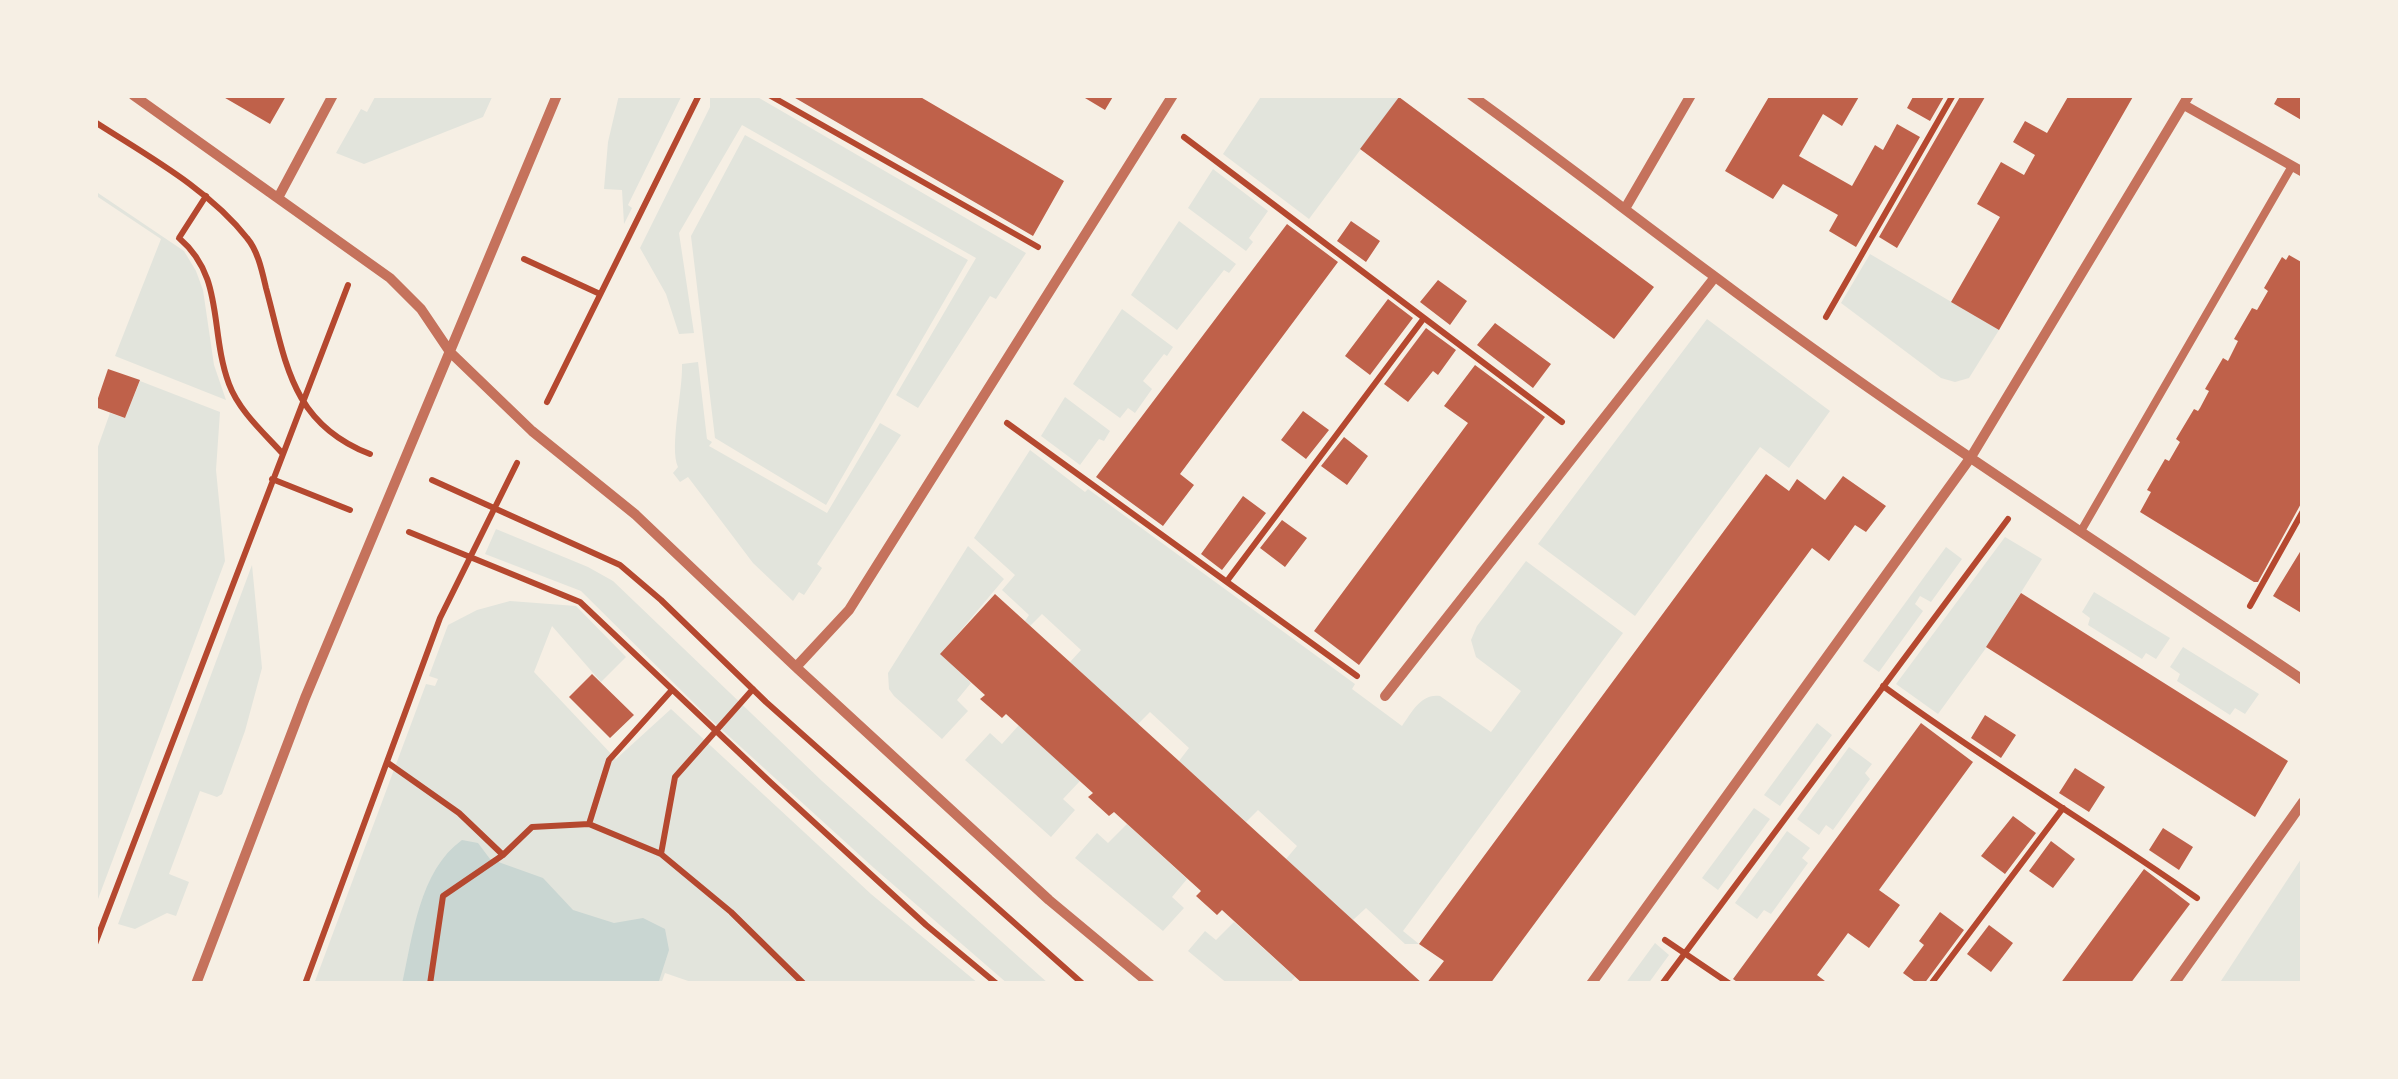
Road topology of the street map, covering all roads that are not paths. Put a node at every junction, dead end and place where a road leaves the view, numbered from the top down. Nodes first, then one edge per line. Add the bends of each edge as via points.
1 (133, 95) edge
2 (333, 95) edge
3 (557, 95) edge
4 (1173, 95) edge
5 (1471, 95) edge
6 (1690, 95) edge
7 (2186, 100) edge
8 (2298, 169) edge
9 (279, 196) junction
10 (1626, 207) junction
11 (1715, 277) junction
12 (450, 352) junction
13 (1971, 457) junction
14 (2081, 530) junction
15 (796, 668) junction
16 (2303, 680) edge
17 (1385, 696) road end
18 (2303, 802) edge
19 (196, 984) edge
20 (1150, 984) edge
21 (1591, 984) edge
22 (2174, 984) edge

1 - 9 street
2 - 9 street
3 - 12 street
4 - 15 street via 849,610
5 - 10 street
6 - 10 street
7 - 8 street
7 - 13 street
8 - 14 lane
9 - 12 street via 390,278
10 - 11 street
11 - 13 street
11 - 17 street
12 - 15 street via 532,431 665,541
12 - 19 street via 305,698
13 - 14 street
13 - 21 street
14 - 16 street
15 - 20 street
18 - 22 street

